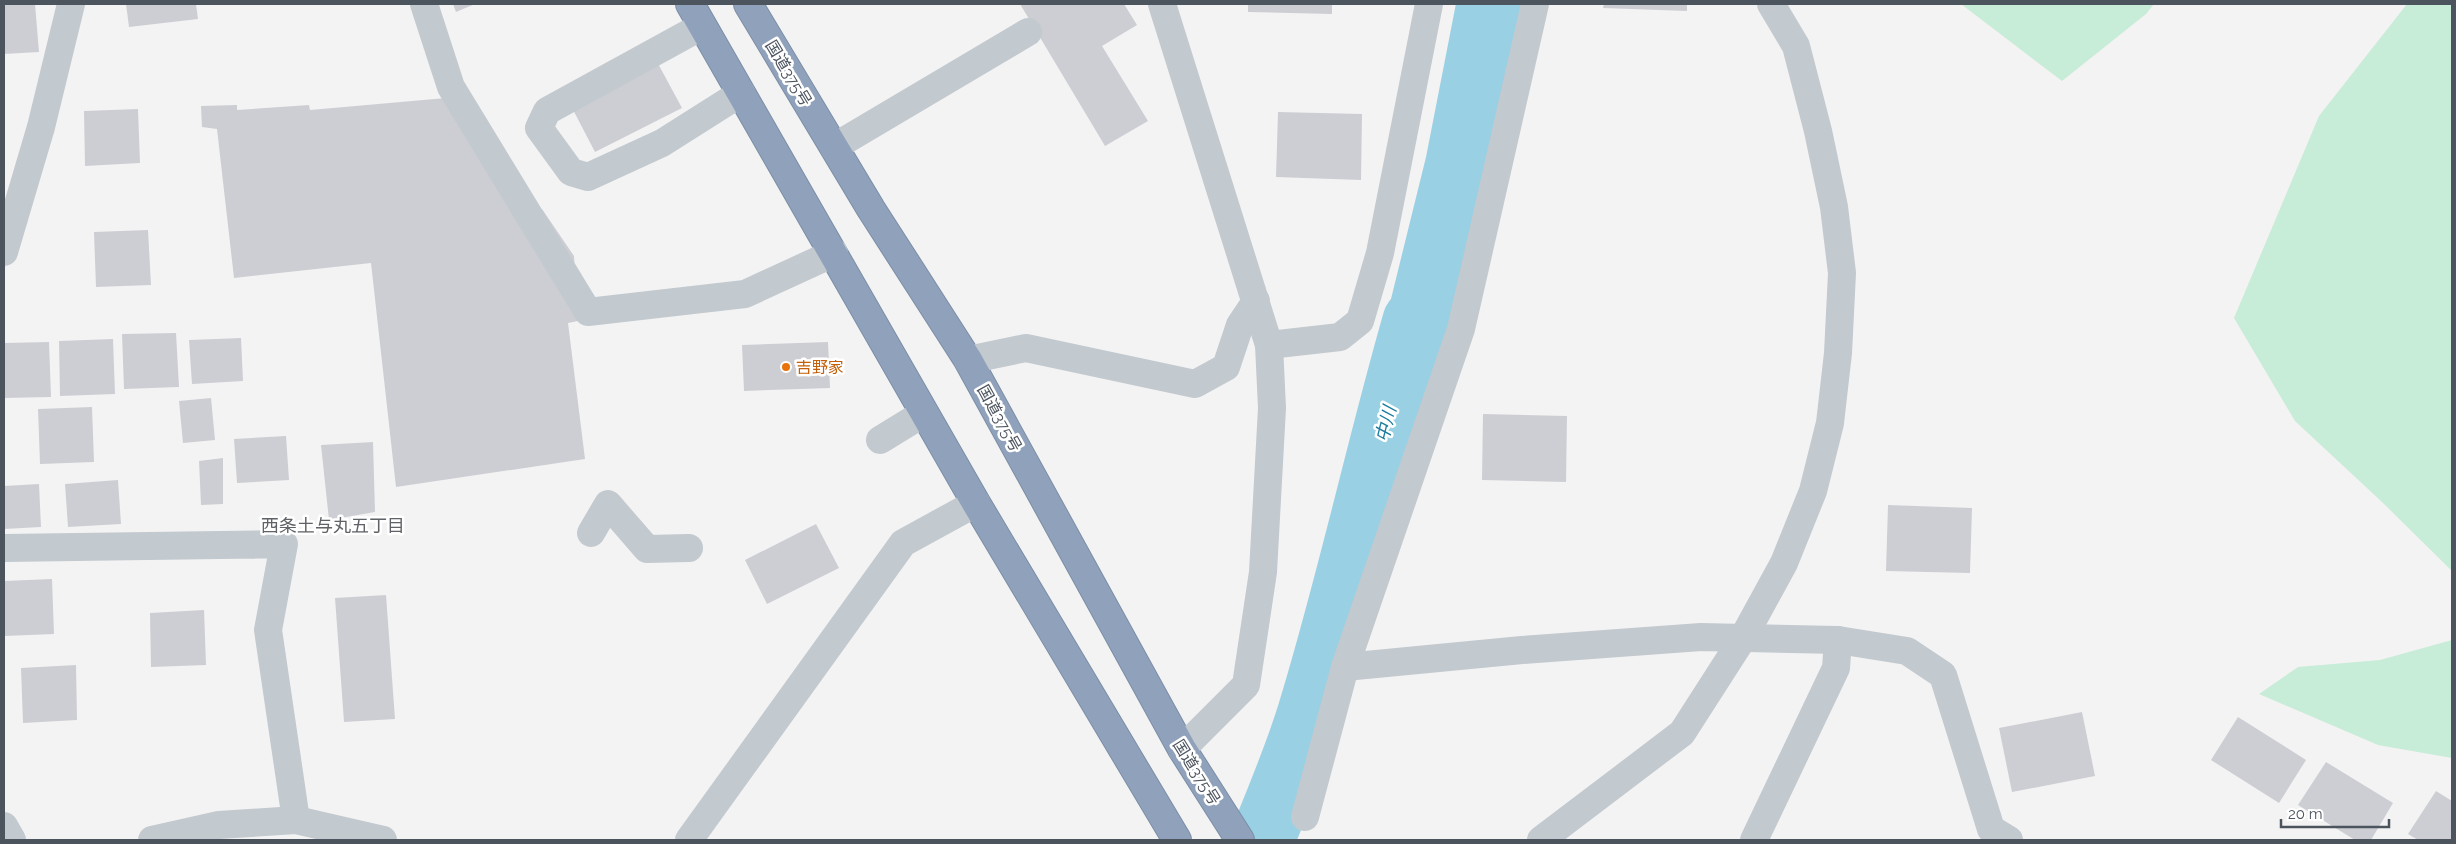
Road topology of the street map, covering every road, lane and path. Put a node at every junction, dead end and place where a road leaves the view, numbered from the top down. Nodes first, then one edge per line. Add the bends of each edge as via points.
1 (70, 4) edge
2 (424, 4) edge
3 (748, 4) edge
4 (1162, 4) edge
5 (1429, 4) edge
6 (1535, 4) edge
7 (1771, 4) edge
8 (696, 15) edge
9 (1028, 32) dead end
10 (741, 92) junction
11 (834, 147) junction
12 (4, 252) edge
13 (834, 253) junction
14 (1256, 301) junction
15 (1269, 345) junction
16 (968, 360) junction
17 (924, 413) junction
18 (880, 440) dead end
19 (976, 503) junction
20 (591, 533) dead end
21 (4, 548) edge
22 (689, 548) dead end
23 (1743, 638) junction
24 (1838, 640) junction
25 (1345, 666) junction
26 (1182, 749) junction
27 (1304, 817) dead end
28 (296, 820) junction
29 (4, 826) edge
30 (12, 840) edge
31 (152, 840) edge
32 (383, 840) edge
33 (689, 840) edge
34 (1177, 840) edge
35 (1240, 840) edge
36 (1541, 840) edge
37 (1754, 840) edge
38 (2009, 840) edge

1 - 12 street via 41,127
2 - 13 street via 451,87 588,312 745,294
3 - 11 highway, 国道375号
4 - 14 street
5 - 15 street via 1380,253 1360,321 1340,337
6 - 25 street via 1461,329
7 - 23 street via 1796,46 1834,207 1842,273 1830,424 1813,491 1784,563
8 - 10 highway
8 - 10 street via 547,110 539,128 571,172 588,177 662,143
9 - 11 street
10 - 13 highway
11 - 16 highway, 国道375号
13 - 17 highway
14 - 15 street
14 - 16 street via 1240,325 1226,367 1195,384 1026,348
15 - 26 street via 1272,408 1263,572 1246,685
16 - 26 highway, 国道375号
17 - 18 street
17 - 19 highway
19 - 33 street via 903,543
19 - 34 highway
20 - 22 street via 608,504 646,549
21 - 28 street via 284,544 268,630
23 - 24 street
23 - 25 street via 1701,637
23 - 36 street via 1682,733
24 - 37 street via 1836,668
24 - 38 street via 1907,651 1943,675 1991,829
25 - 27 street
26 - 35 highway, 国道375号
28 - 31 street via 219,825
28 - 32 street
29 - 30 street

